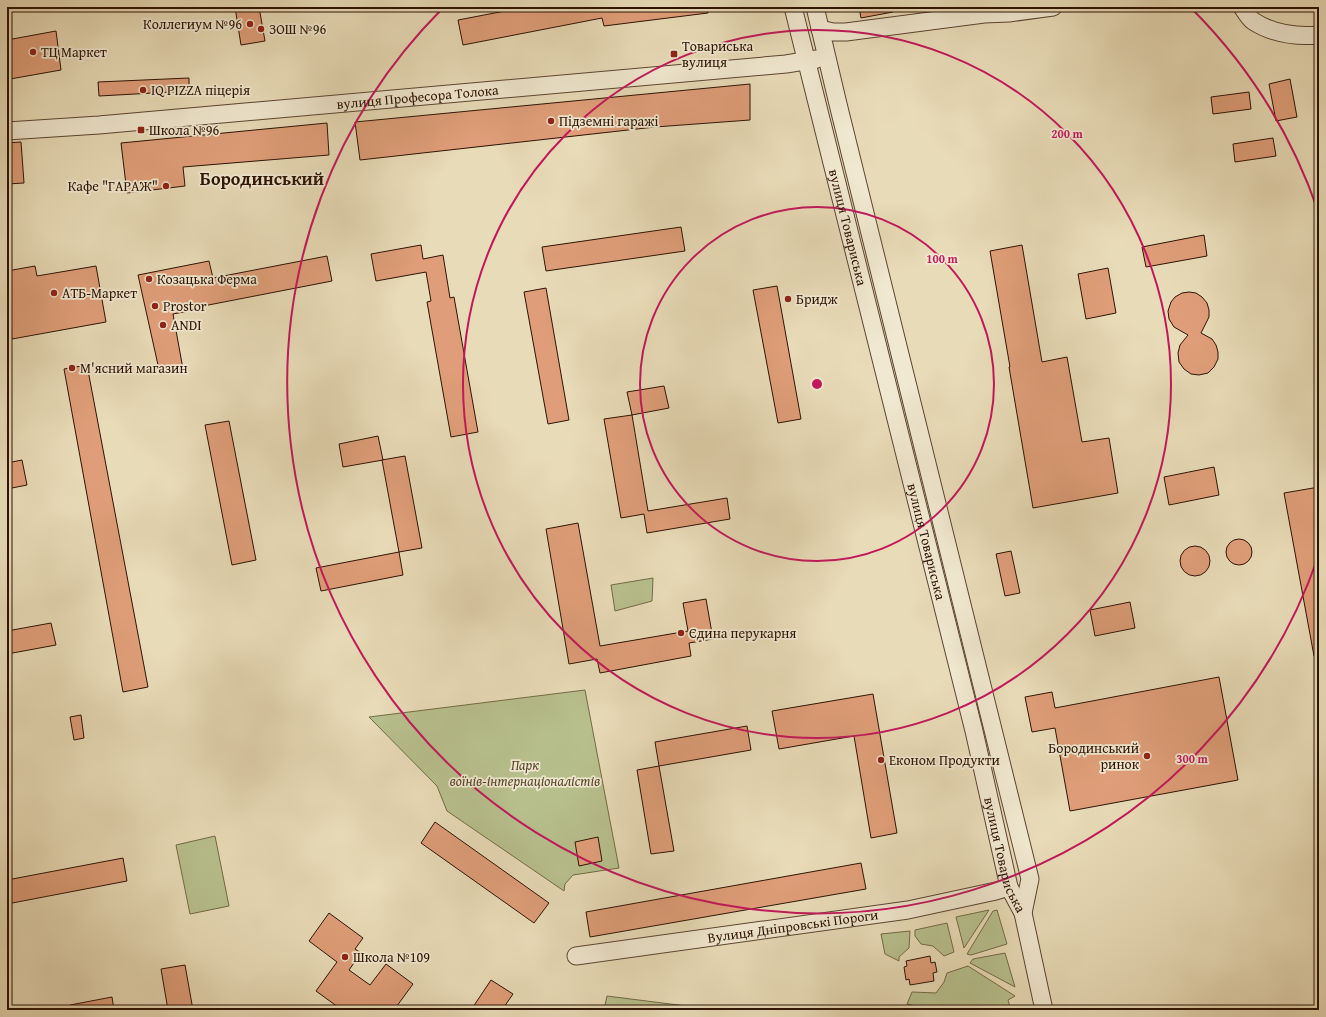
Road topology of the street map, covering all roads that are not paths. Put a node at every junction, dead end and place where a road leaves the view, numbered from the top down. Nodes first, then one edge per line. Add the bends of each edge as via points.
1 (793, 7) edge
2 (815, 7) edge
3 (1053, 7) edge
4 (1242, 7) edge
5 (820, 29) junction
6 (1319, 35) edge
7 (827, 57) junction
8 (806, 62) junction
9 (7, 131) edge
10 (879, 268) junction
11 (859, 273) junction
12 (1009, 886) junction
13 (1023, 913) junction
14 (576, 956) dead end
15 (1043, 1010) edge

1 - 8 street, вулиця Товариська
2 - 5 street, вулиця Товариська
3 - 5 street via 846,32
4 - 6 street via 1252,21 1275,32 1301,36
5 - 7 street, вулиця Товариська
7 - 8 street, вулиця Професора Толока
7 - 10 street, вулиця Товариська
8 - 9 street, вулиця Професора Толока
8 - 11 street, вулиця Товариська
10 - 11 street
10 - 13 street, вулиця Товариська via 1030,880
11 - 12 street, вулиця Товариська via 974,731
12 - 13 street, вулиця Товариська
12 - 14 street, Вулиця Дніпровські Пороги via 908,910
13 - 15 street

